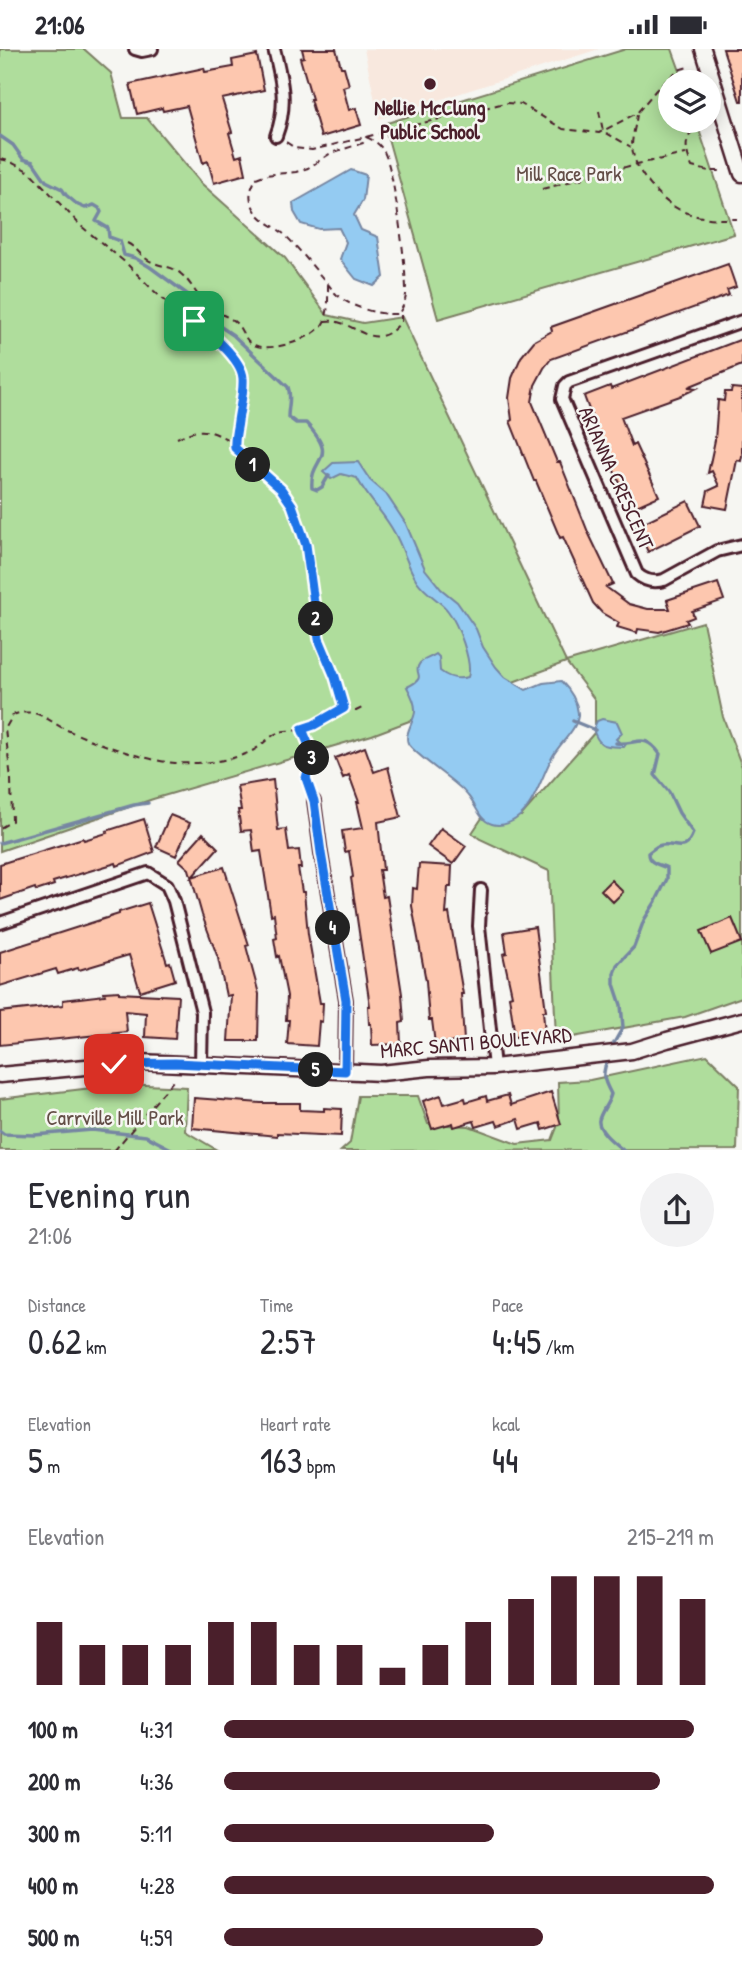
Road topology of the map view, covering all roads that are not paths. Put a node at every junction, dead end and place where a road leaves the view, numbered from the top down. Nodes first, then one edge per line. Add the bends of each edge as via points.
1 (135, 49) edge
2 (152, 49) edge
3 (274, 49) edge
4 (702, 49) edge
5 (276, 136) road end
6 (742, 174) edge
7 (742, 321) edge
8 (742, 545) edge
9 (314, 801) road end
10 (481, 890) dead end
11 (0, 923) edge
12 (742, 1020) edge
13 (201, 1064) junction
14 (494, 1067) junction
15 (345, 1071) junction
16 (0, 1075) edge

1 - 2 street
3 - 5 street via 283,95 283,118
4 - 6 street
7 - 8 street, ARIANNA CRESCENT via 569,382 562,399 643,579 664,580 717,551
9 - 15 street via 346,1000
10 - 14 street via 479,926
11 - 13 street via 148,873 167,884 202,1012
12 - 14 street, MARC SANTI BOULEVARD via 632,1051
13 - 15 street, MARC SANTI BOULEVARD
13 - 16 street, MARC SANTI BOULEVARD via 126,1063
14 - 15 street, MARC SANTI BOULEVARD

